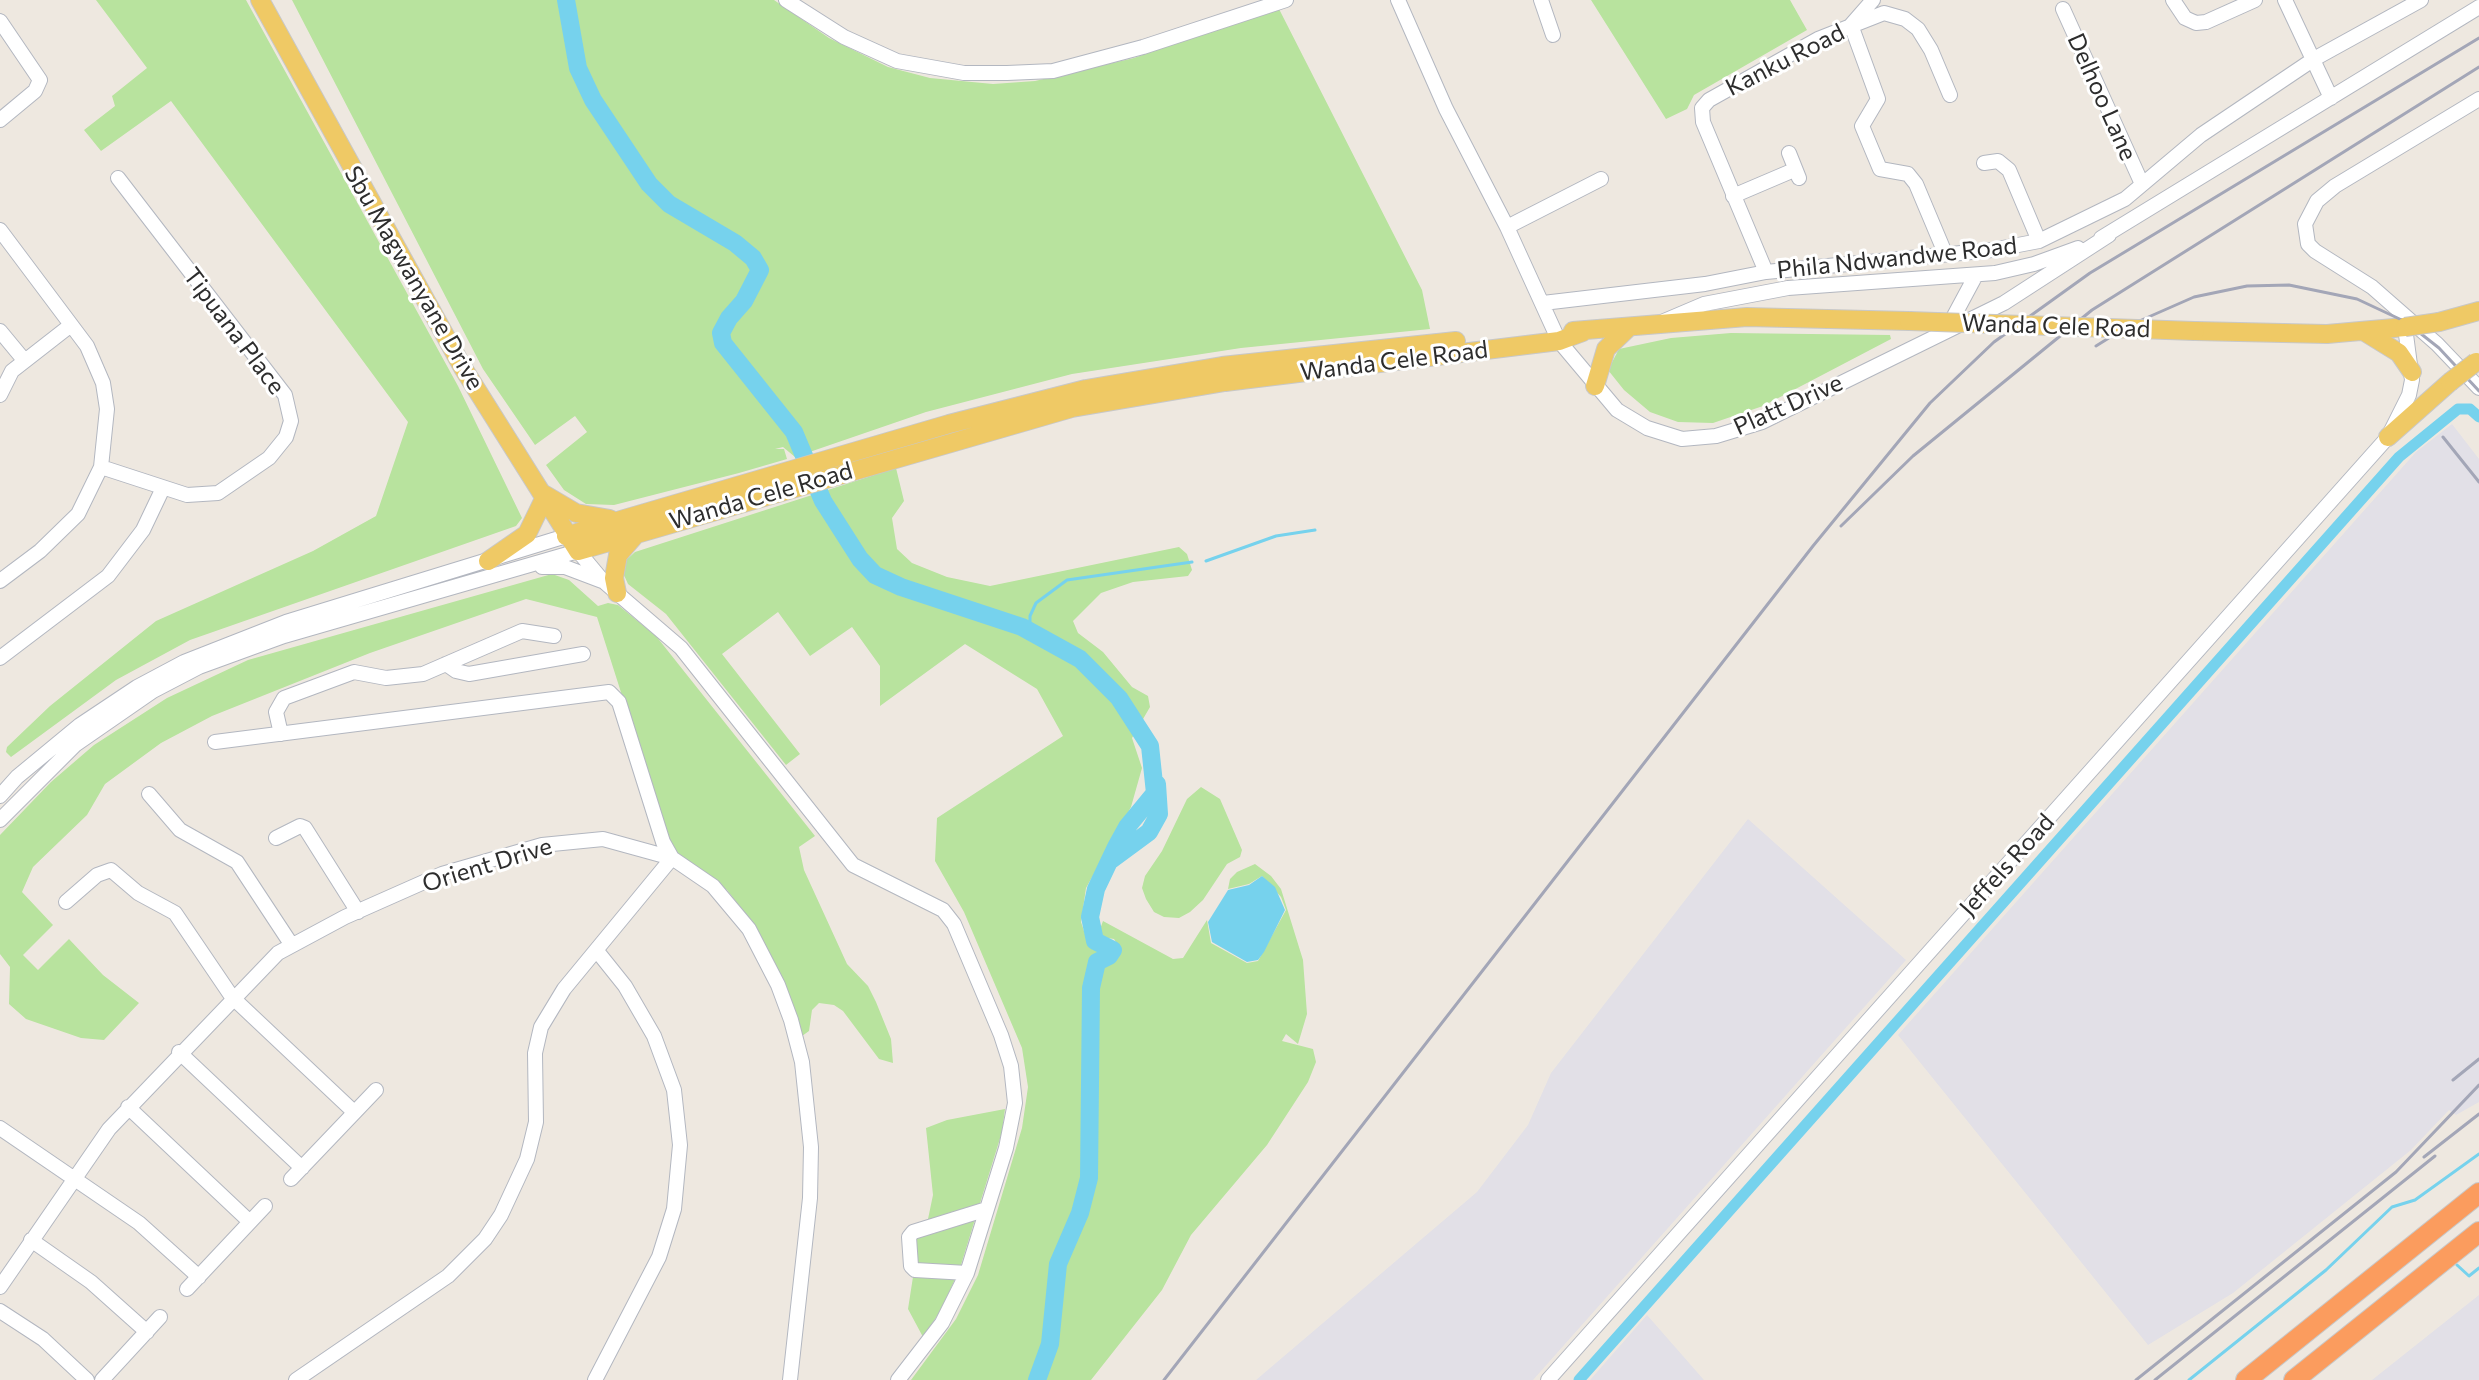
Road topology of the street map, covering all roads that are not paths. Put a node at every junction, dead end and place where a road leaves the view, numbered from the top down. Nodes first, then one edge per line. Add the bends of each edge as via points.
1 (260, 0) edge
2 (786, 0) edge
3 (1286, 0) edge
4 (1398, 0) edge
5 (1541, 0) edge
6 (1873, 0) edge
7 (2173, 0) edge
8 (2255, 0) edge
9 (2285, 0) edge
10 (2421, 0) edge
11 (2479, 7) edge
12 (2063, 9) dead end
13 (0, 21) edge
14 (1851, 25) junction
15 (1553, 35) dead end
16 (2314, 59) junction
17 (1950, 95) dead end
18 (2331, 98) junction
19 (2479, 99) edge
20 (0, 120) edge
21 (1789, 153) dead end
22 (1984, 163) dead end
23 (118, 178) dead end
24 (1601, 179) dead end
25 (2142, 184) junction
26 (1733, 196) junction
27 (1507, 227) junction
28 (1, 234) edge
29 (2109, 235) junction
30 (2039, 241) junction
31 (1945, 253) junction
32 (1766, 272) junction
33 (1976, 275) junction
34 (1543, 303) junction
35 (2479, 311) edge
36 (1656, 324) junction
37 (71, 325) junction
38 (1629, 327) junction
39 (1947, 330) junction
40 (0, 331) edge
41 (2365, 332) junction
42 (2402, 333) junction
43 (1556, 336) junction
44 (24, 360) junction
45 (2478, 360) edge
46 (2412, 372) junction
47 (1595, 386) junction
48 (2479, 388) edge
49 (0, 395) edge
50 (2388, 437) junction
51 (101, 467) junction
52 (795, 477) junction
53 (163, 488) junction
54 (542, 496) junction
55 (622, 520) junction
56 (639, 531) junction
57 (572, 543) junction
58 (488, 561) junction
59 (526, 567) junction
60 (0, 581) edge
61 (610, 587) junction
62 (554, 636) dead end
63 (583, 654) dead end
64 (0, 658) edge
65 (446, 664) junction
66 (281, 734) junction
67 (215, 742) dead end
68 (149, 794) dead end
69 (0, 796) edge
70 (0, 820) edge
71 (314, 825) dead end
72 (276, 838) dead end
73 (672, 858) junction
74 (66, 902) dead end
75 (361, 910) junction
76 (291, 944) junction
77 (597, 951) junction
78 (232, 997) junction
79 (179, 1052) junction
80 (376, 1090) dead end
81 (128, 1107) junction
82 (354, 1112) junction
83 (1, 1131) edge
84 (302, 1168) junction
85 (73, 1178) junction
86 (291, 1179) dead end
87 (2479, 1193) edge
88 (265, 1206) dead end
89 (987, 1209) junction
90 (250, 1222) junction
91 (2479, 1232) edge
92 (31, 1240) junction
93 (967, 1273) junction
94 (199, 1277) junction
95 (0, 1287) edge
96 (187, 1289) dead end
97 (0, 1311) edge
98 (160, 1317) dead end
99 (147, 1332) junction
100 (87, 1380) edge
101 (102, 1380) edge
102 (296, 1380) edge
103 (595, 1380) edge
104 (790, 1380) edge
105 (898, 1380) edge
106 (1548, 1380) edge
107 (2246, 1380) edge
108 (2294, 1380) edge

1 - 54 main road, Sbu Magwanyane Drive via 463,368
2 - 3 street via 844,37 897,61 964,73 1007,73 1053,71
4 - 27 street, Platt Drive
5 - 15 street
6 - 14 street
7 - 8 street via 2185,18 2196,23
9 - 16 street
10 - 16 street, Phila Ndwandwe Road
11 - 18 street, Phila Ndwandwe Road
12 - 25 street, Delhoo Lane
13 - 20 street via 40,80 35,91
14 - 17 street, Kanku Road via 1884,13 1905,19 1931,50
14 - 26 street, Kanku Road via 1702,108
14 - 31 street via 1878,99 1862,126 1876,163 1883,171 1912,178
16 - 18 street
16 - 25 street, Phila Ndwandwe Road via 2201,135
18 - 29 street, Phila Ndwandwe Road
19 - 48 street via 2335,186 2317,201 2305,224 2308,244 2315,251 2380,294
21 - 26 street via 1797,174
22 - 30 street via 1998,161 2009,170
23 - 53 street, Tipuana Place via 285,395 290,410 286,437 239,482 203,496
24 - 27 street
25 - 30 street, Phila Ndwandwe Road via 2125,199
26 - 32 street
27 - 34 street, Platt Drive
28 - 37 street
29 - 33 street, Phila Ndwandwe Road via 2034,264
29 - 39 street, Platt Drive via 2004,303
30 - 31 street, Phila Ndwandwe Road
31 - 32 street, Phila Ndwandwe Road
32 - 34 street, Phila Ndwandwe Road
33 - 36 street, Phila Ndwandwe Road via 1788,288 1704,304
33 - 39 street, Phila Ndwandwe Road
34 - 43 street, Platt Drive
35 - 42 main road, Wanda Cele Road, bridge
36 - 38 main road, Wanda Cele Road
36 - 41 main road, Wanda Cele Road, bridge via 1747,317
37 - 44 street
37 - 51 street via 103,383 107,424
38 - 43 main road, Wanda Cele Road
38 - 47 main road via 1606,349
39 - 47 street, Platt Drive via 1762,422 1716,436 1682,439 1647,428 1617,410
40 - 44 street
41 - 42 main road, Wanda Cele Road
41 - 46 main road via 2399,353
42 - 46 street, Jeffels Road
43 - 47 street, Platt Drive
43 - 52 main road, Wanda Cele Road via 1317,354 1152,377 1029,402
44 - 49 street
45 - 50 main road, bridge
46 - 50 street, Jeffels Road via 2409,395
50 - 106 street, Jeffels Road
51 - 53 street, Tipuana Place
51 - 60 street via 91,493 69,523
52 - 55 main road, Wanda Cele Road
52 - 56 main road, Wanda Cele Road
53 - 64 street via 143,530 108,576
54 - 55 main road via 576,513
54 - 57 main road, Sbu Magwanyane Drive
54 - 58 main road via 527,534
55 - 57 main road, Wanda Cele Road
56 - 57 main road, Wanda Cele Road
56 - 61 main road via 618,555
57 - 58 street, Wanda Cele Road
57 - 59 street, Wanda Cele Road
57 - 61 street
58 - 69 street, Wanda Cele Road via 286,622 184,662 80,725
59 - 61 street via 565,567
59 - 70 street, Wanda Cele Road via 284,636 199,667 153,691 75,745
61 - 89 street via 681,648 853,865 943,910 954,924 1011,1066 1015,1103
62 - 65 street via 522,631
63 - 65 street via 484,673 461,673
65 - 66 street via 403,677 354,672 284,698 276,712
66 - 67 street
66 - 73 street via 609,692 619,702
68 - 76 street via 180,830 237,862
71 - 75 street
72 - 75 street via 305,828
73 - 75 street, Orient Drive via 603,839 542,845 442,874
73 - 77 street
73 - 104 street, Orient Drive via 713,886 749,929 778,985 802,1062 810,1198
74 - 78 street via 104,870 116,871 138,893 186,923
75 - 76 street, Orient Drive
76 - 78 street, Orient Drive
77 - 102 street via 564,989 541,1027 535,1053 536,1122 527,1159 485,1239 448,1276
77 - 103 street via 654,1036 674,1090 680,1145 669,1227 659,1257
78 - 79 street, Orient Drive
78 - 82 street
79 - 81 street, Orient Drive
79 - 84 street
80 - 82 street
81 - 85 street, Orient Drive
81 - 90 street
82 - 84 street
83 - 85 street
84 - 86 street
85 - 92 street, Orient Drive
85 - 94 street via 139,1223
87 - 107 highway
88 - 90 street
89 - 93 street
89 - 93 street via 909,1237 915,1270
90 - 94 street
91 - 108 highway
92 - 95 street, Orient Drive
92 - 99 street via 91,1282
93 - 105 street via 942,1323
94 - 96 street
97 - 100 street via 43,1339
98 - 99 street
99 - 101 street

